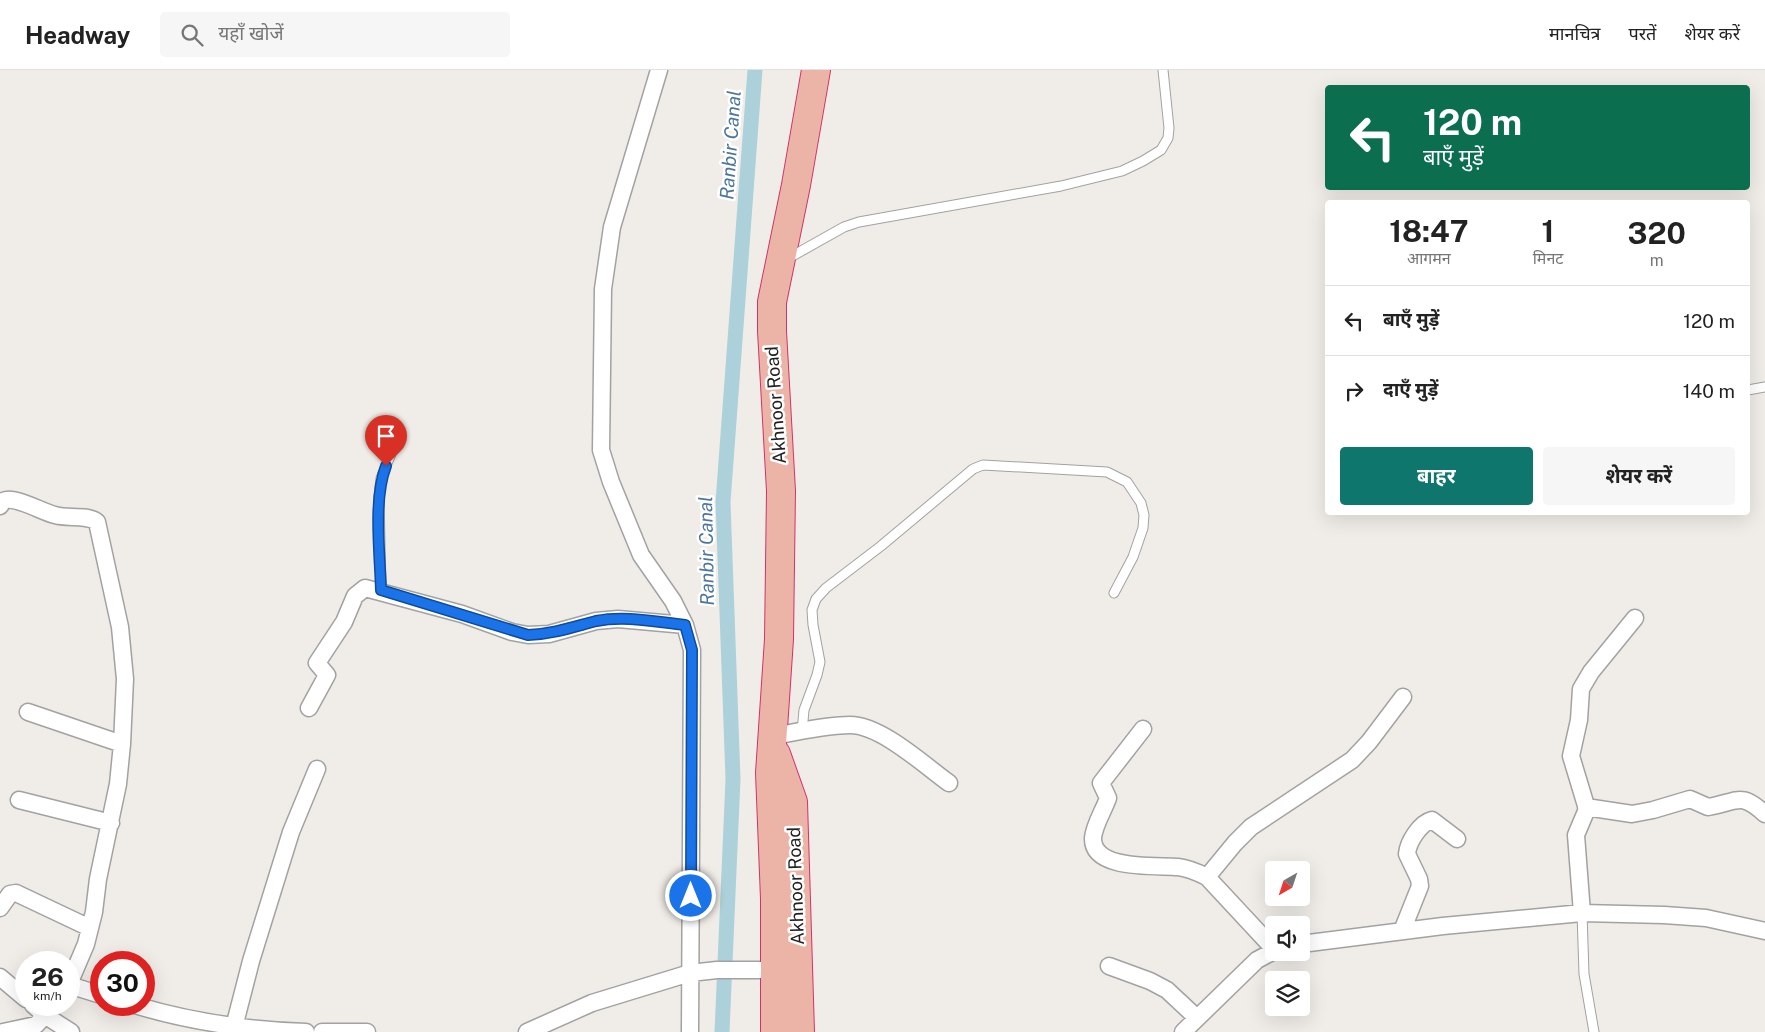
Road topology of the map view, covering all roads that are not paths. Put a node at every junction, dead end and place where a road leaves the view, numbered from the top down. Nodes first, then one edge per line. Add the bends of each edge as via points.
1 (659, 70) edge
2 (816, 70) edge
3 (1163, 70) edge
4 (780, 262) junction
5 (1765, 387) edge
6 (1750, 390) edge
7 (391, 454) dead end
8 (0, 506) edge
9 (381, 590) junction
10 (1114, 593) dead end
11 (1636, 618) dead end
12 (685, 625) junction
13 (1403, 697) dead end
14 (309, 708) dead end
15 (28, 712) dead end
16 (1143, 729) dead end
17 (802, 732) junction
18 (773, 740) junction
19 (122, 744) junction
20 (317, 769) dead end
21 (948, 783) dead end
22 (19, 800) dead end
23 (1586, 807) junction
24 (1765, 814) edge
25 (110, 823) junction
26 (1457, 839) dead end
27 (1207, 877) junction
28 (0, 908) edge
29 (1582, 913) junction
30 (90, 928) junction
31 (1402, 931) junction
32 (1765, 931) edge
33 (1265, 940) edge
34 (1310, 943) edge
35 (1265, 956) edge
36 (80, 958) edge
37 (1109, 966) dead end
38 (775, 970) junction
39 (690, 972) junction
40 (0, 977) edge
41 (15, 990) edge
42 (155, 1010) edge
43 (45, 1016) edge
44 (55, 1016) edge
45 (1197, 1018) junction
46 (234, 1027) junction
47 (3, 1032) edge
48 (71, 1032) edge
49 (306, 1032) edge
50 (322, 1032) edge
51 (367, 1032) edge
52 (527, 1032) edge
53 (690, 1032) edge
54 (775, 1032) edge
55 (800, 1032) edge
56 (1183, 1032) edge
57 (1594, 1032) edge

1 - 12 street via 612,227 603,289 601,450 641,555 673,601
2 - 4 highway, Akhnoor Road
3 - 4 lane via 1168,138 1161,150 1143,161 1122,171 1061,186 859,222
4 - 18 highway, Akhnoor Road via 772,302 781,491 781,589
5 - 6 lane
7 - 9 lane via 381,478 379,497
8 - 19 street via 3,501 12,499 56,516 94,520 99,526 120,628 124,679
9 - 12 street via 528,635 549,634 618,619
9 - 14 street via 365,588 355,596 344,622 317,663 327,675
10 - 17 lane via 1133,558 1143,528 1141,503 1127,482 1107,472 983,465 973,469 816,599 812,610 820,662 804,710
11 - 23 street via 1591,672 1581,689 1579,720 1571,756
12 - 39 street via 692,650
13 - 27 street via 1352,760 1251,827
15 - 19 street
16 - 27 street via 1102,783 1108,798 1093,836 1094,844 1109,859 1125,864 1179,867
17 - 18 street
17 - 21 street via 850,725 863,727 877,732
18 - 38 highway, Akhnoor Road via 770,791
18 - 55 highway, Akhnoor Road via 793,802
19 - 25 street
20 - 46 street via 291,832
22 - 25 street
23 - 24 street via 1632,814 1685,800 1694,800 1708,808 1742,799 1752,802
23 - 29 street via 1586,815 1576,835
25 - 30 street
26 - 31 street via 1432,820 1424,824 1411,841 1407,854 1420,886
27 - 33 street
28 - 30 street via 10,894 16,892
29 - 31 street
29 - 32 street via 1692,917
29 - 57 lane via 1584,974
30 - 36 street
31 - 34 street
35 - 45 street
37 - 45 street via 1167,990
38 - 39 street
38 - 54 highway, Akhnoor Road
39 - 52 street via 592,1003
39 - 53 street
40 - 41 street
42 - 46 street
43 - 47 street via 36,1025
44 - 48 street
45 - 56 street
46 - 49 street
50 - 51 street

